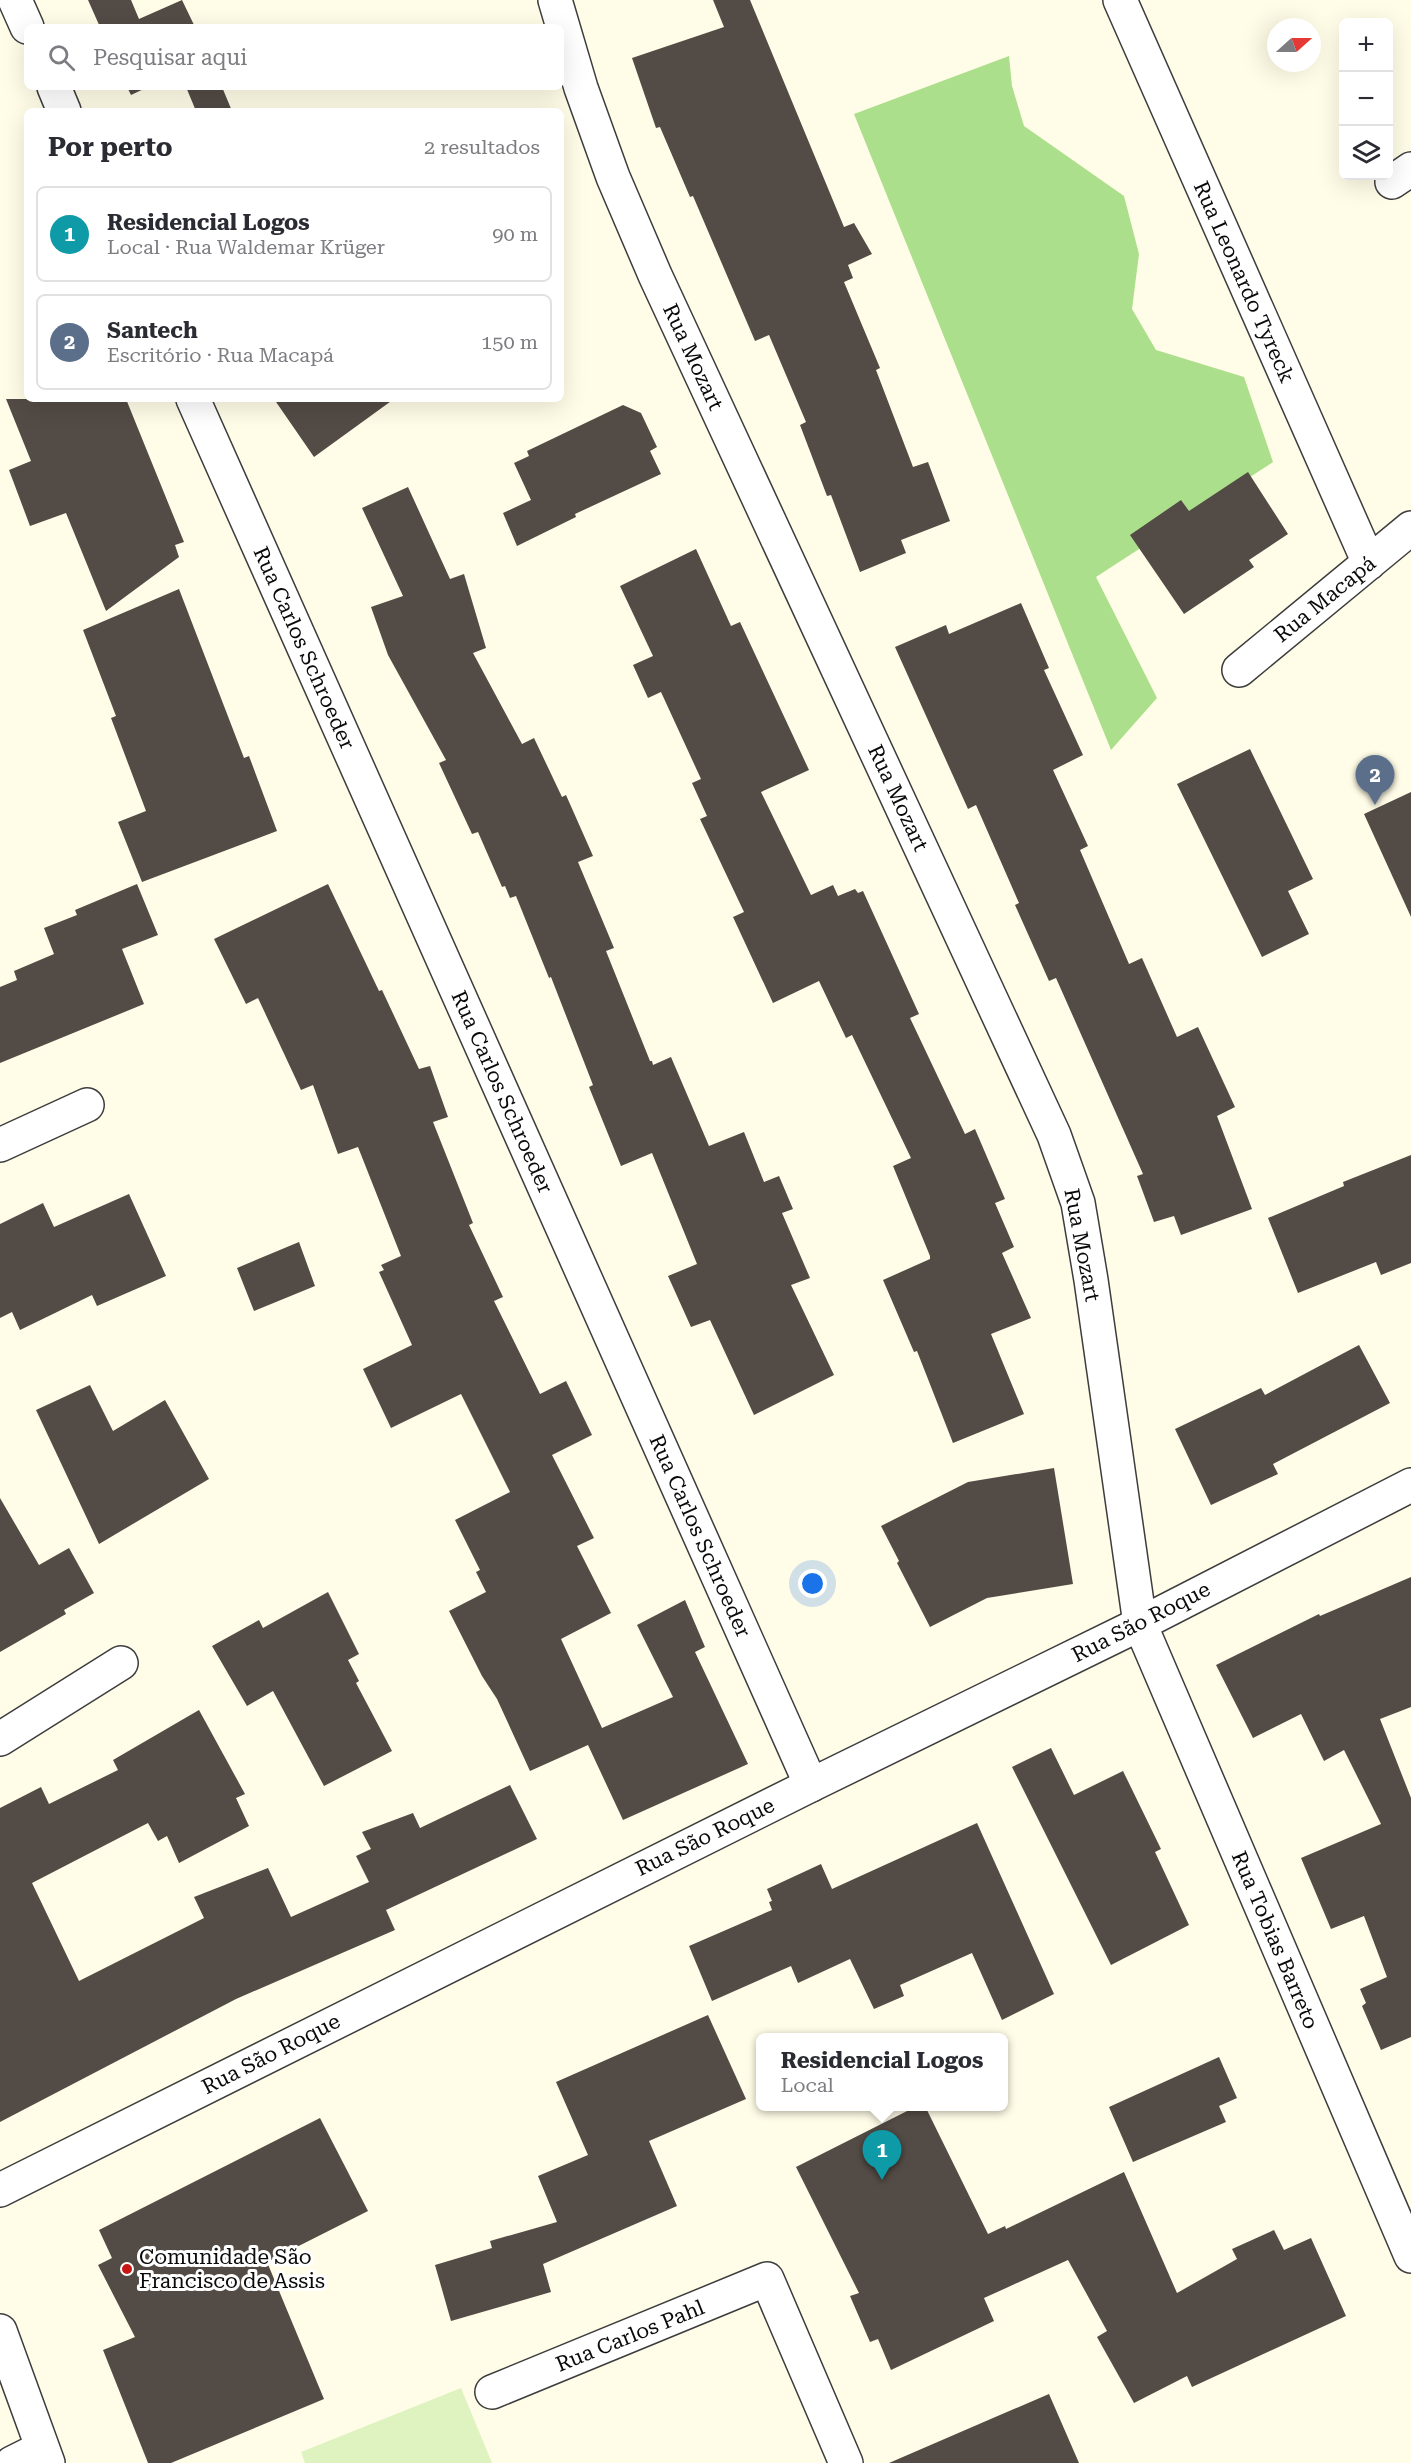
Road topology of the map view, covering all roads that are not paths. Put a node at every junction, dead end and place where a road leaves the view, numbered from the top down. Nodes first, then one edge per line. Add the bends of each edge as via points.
1 (15, 0) edge
2 (555, 0) edge
3 (1120, 0) edge
4 (26, 24) edge
5 (562, 24) edge
6 (564, 30) edge
7 (55, 90) edge
8 (63, 108) edge
9 (194, 402) edge
10 (1411, 528) edge
11 (1369, 563) junction
12 (1239, 670) dead end
13 (87, 1105) dead end
14 (0, 1145) edge
15 (1411, 1485) edge
16 (1140, 1624) junction
17 (121, 1663) dead end
18 (0, 1739) edge
19 (811, 1785) junction
20 (0, 2190) edge
21 (1411, 2256) edge
22 (0, 2331) edge
23 (492, 2392) dead end
24 (45, 2455) edge
25 (12, 2463) edge
26 (846, 2463) edge

1 - 4 street
2 - 5 street, Rua Mozart
3 - 11 street, Rua Leonardo Tyreck
6 - 16 street, Rua Mozart via 613,177 655,275 1054,1135 1077,1203 1085,1247
7 - 8 street
9 - 19 street, Rua Carlos Schroeder
10 - 11 street, Rua Macapá
11 - 12 street, Rua Macapá
13 - 14 street
15 - 16 street, Rua São Roque
16 - 19 street, Rua São Roque
16 - 21 street, Rua Tobias Barreto
17 - 18 street
19 - 20 street, Rua São Roque
22 - 24 street
23 - 26 street, Rua Carlos Pahl via 767,2279
24 - 25 street

